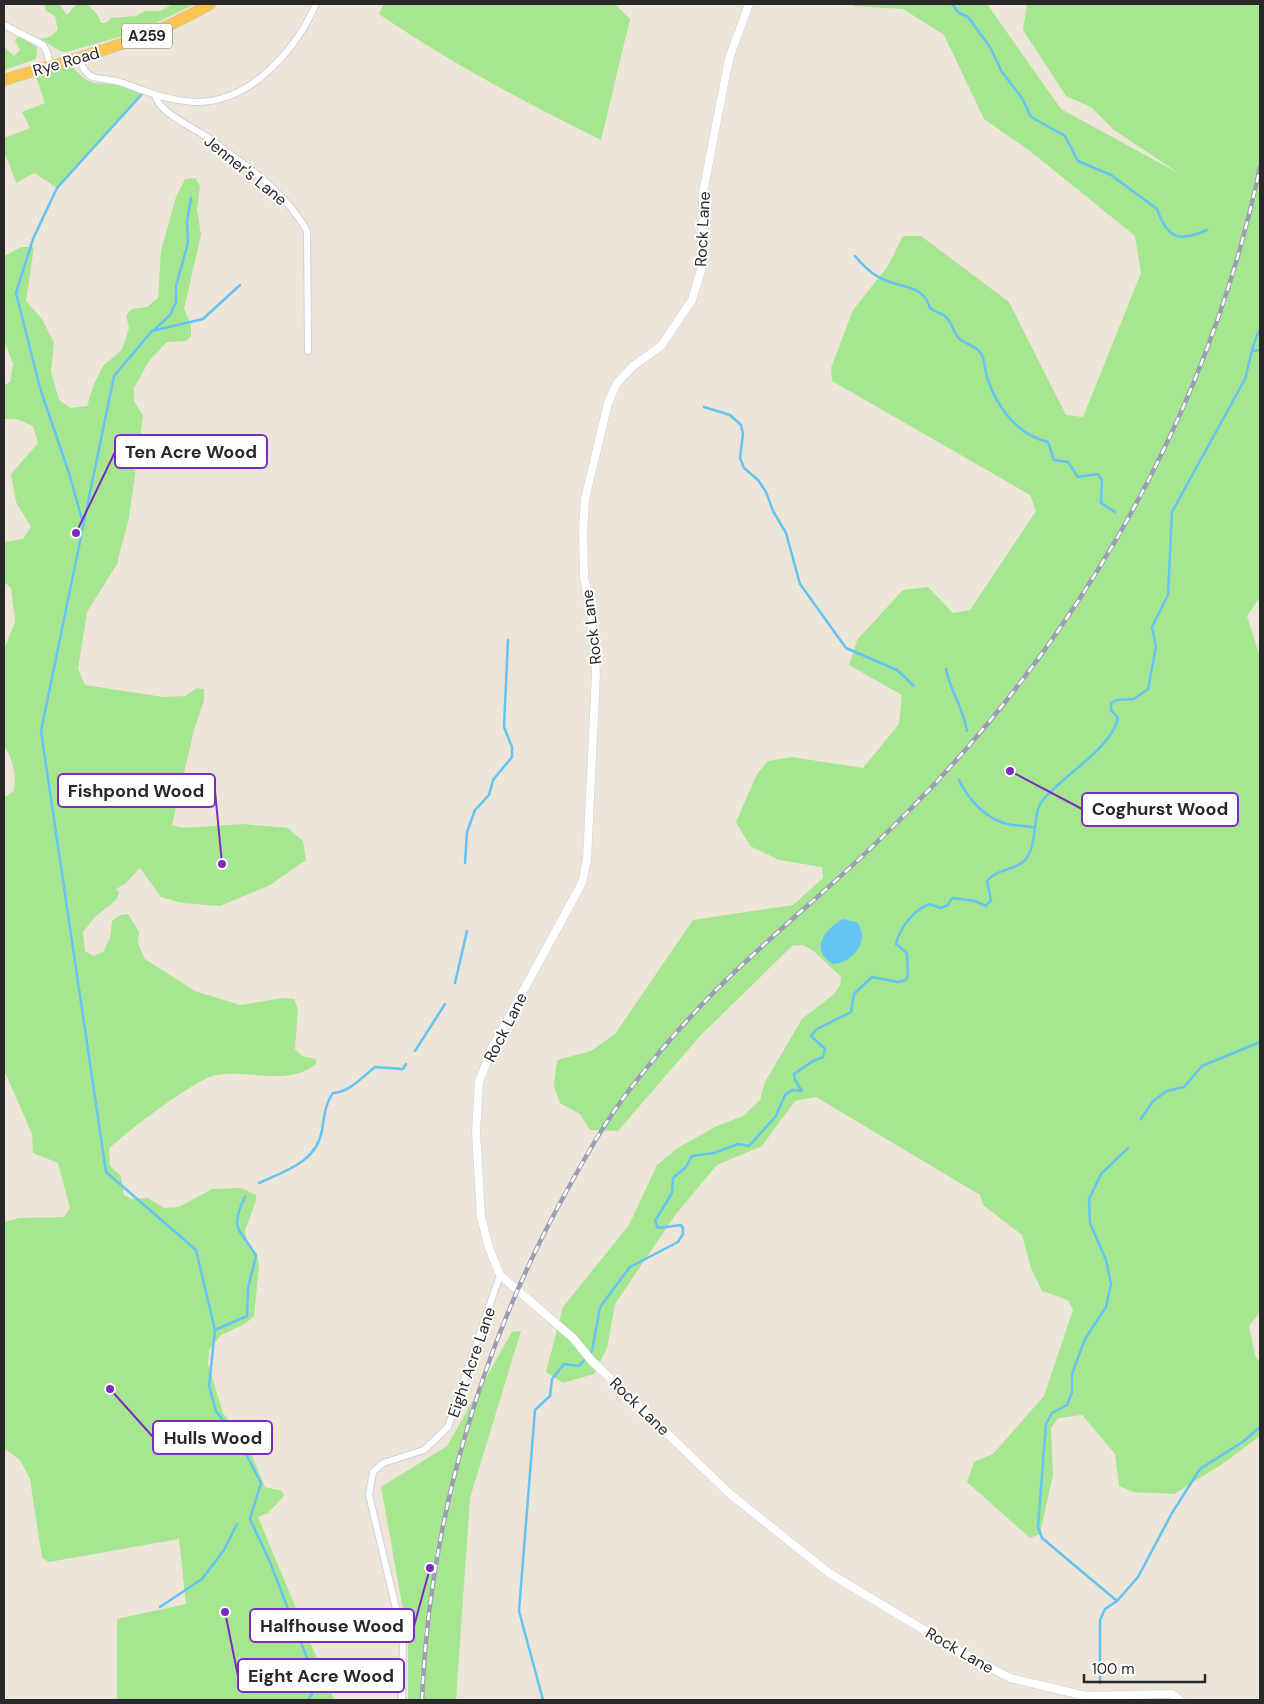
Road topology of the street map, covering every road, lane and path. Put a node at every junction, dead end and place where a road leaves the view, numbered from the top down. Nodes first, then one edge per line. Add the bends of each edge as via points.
1 (210, 4) edge
2 (316, 4) edge
3 (749, 4) edge
4 (4, 25) edge
5 (79, 57) junction
6 (50, 65) junction
7 (4, 80) edge
8 (156, 97) junction
9 (308, 351) dead end
10 (500, 1275) junction
11 (402, 1700) edge
12 (1180, 1700) edge

1 - 5 highway, Rye Road / A259 via 156,32
2 - 8 street via 310,18 276,64 237,92 202,102
3 - 10 street, Rock Lane via 729,59 715,130 704,193 702,267 692,300 661,346 617,382 608,403 585,499 584,577 592,620 596,673 587,860 582,883 492,1048 479,1082 476,1111 481,1217
4 - 6 street via 43,46
5 - 6 highway, Rye Road / A259
5 - 8 street via 82,69 90,77 120,82
6 - 7 highway, Rye Road / A259
8 - 9 street, Jenner's Lane via 162,107 254,173 298,215 308,232
10 - 11 street, Eight Acre Lane via 448,1427 424,1450 383,1463 373,1472 370,1482 369,1495 403,1638
10 - 12 street, Rock Lane via 573,1338 591,1360 730,1494 829,1573 1010,1678 1086,1696 1172,1694

